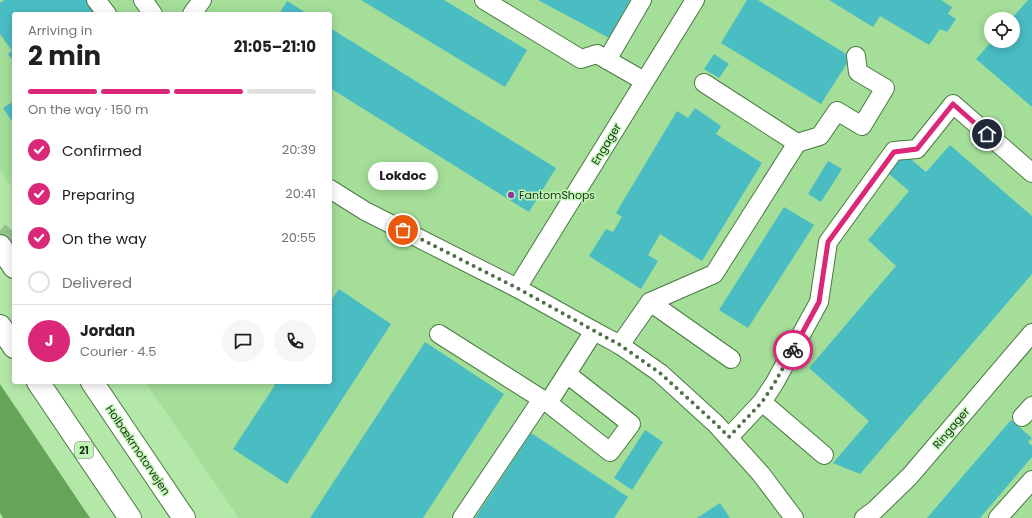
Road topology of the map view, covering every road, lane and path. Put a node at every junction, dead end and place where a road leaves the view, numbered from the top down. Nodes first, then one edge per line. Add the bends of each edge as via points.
1 (96, 0) edge
2 (143, 0) edge
3 (202, 0) edge
4 (484, 0) edge
5 (642, 0) edge
6 (695, 0) edge
7 (105, 12) edge
8 (152, 12) edge
9 (193, 12) edge
10 (856, 56) dead end
11 (607, 60) junction
12 (644, 81) junction
13 (704, 83) dead end
14 (797, 143) junction
15 (1032, 173) edge
16 (332, 190) edge
17 (0, 246) edge
18 (12, 264) edge
19 (517, 288) junction
20 (650, 302) junction
21 (0, 326) edge
22 (594, 331) junction
23 (1032, 333) edge
24 (440, 334) dead end
25 (12, 344) edge
26 (620, 345) junction
27 (731, 359) dead end
28 (567, 374) junction
29 (39, 384) edge
30 (93, 384) edge
31 (545, 401) junction
32 (762, 402) junction
33 (729, 437) junction
34 (824, 455) dead end
35 (1032, 480) edge
36 (130, 518) edge
37 (184, 518) edge
38 (462, 518) edge
39 (794, 518) edge
40 (864, 518) edge
41 (998, 518) edge

1 - 7 street
2 - 8 street
3 - 9 street
4 - 11 street via 581,59 597,54
5 - 11 street
6 - 12 street, Engager
10 - 14 street via 858,72 885,88 862,126 837,111 820,136
11 - 12 street
12 - 19 street, Engager
13 - 14 street
14 - 20 street via 714,274
15 - 32 street via 953,104 917,149 894,152 828,242 819,302
16 - 19 street via 365,211
17 - 18 highway
19 - 22 street
20 - 26 street
20 - 27 street
21 - 25 highway
22 - 26 street
22 - 28 street
23 - 40 street, Ringager via 910,476
24 - 31 street
26 - 33 street via 660,373
28 - 31 street
28 - 31 street via 630,424 610,452
29 - 36 highway, 21
30 - 37 highway, Holbækmotorvejen
31 - 38 street
32 - 33 street
32 - 34 street
33 - 39 street
35 - 41 street

